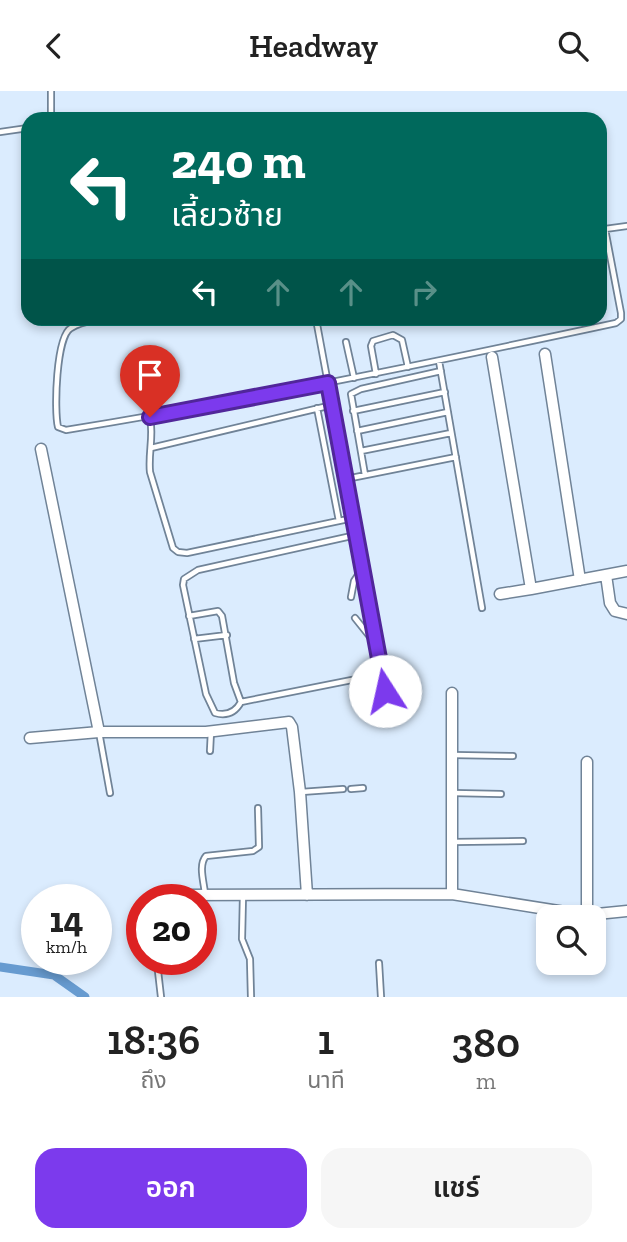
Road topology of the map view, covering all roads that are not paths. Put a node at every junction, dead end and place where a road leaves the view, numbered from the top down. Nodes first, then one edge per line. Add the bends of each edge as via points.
1 (51, 91) edge
2 (51, 112) edge
3 (21, 129) edge
4 (0, 132) edge
5 (627, 226) edge
6 (607, 229) edge
7 (607, 252) edge
8 (607, 325) edge
9 (76, 326) edge
10 (317, 326) edge
11 (603, 326) edge
12 (346, 342) dead end
13 (545, 354) dead end
14 (492, 357) dead end
15 (439, 361) junction
16 (408, 367) junction
17 (441, 371) junction
18 (376, 374) junction
19 (354, 378) junction
20 (328, 383) junction
21 (444, 392) junction
22 (332, 404) junction
23 (317, 408) junction
24 (353, 412) junction
25 (448, 412) junction
26 (150, 417) junction
27 (357, 431) junction
28 (452, 433) junction
29 (151, 448) junction
30 (41, 449) dead end
31 (361, 451) junction
32 (456, 457) junction
33 (366, 475) junction
34 (346, 479) junction
35 (353, 519) junction
36 (339, 521) junction
37 (356, 535) junction
38 (362, 568) junction
39 (627, 571) edge
40 (606, 575) junction
41 (580, 580) junction
42 (531, 589) junction
43 (500, 594) dead end
44 (351, 597) dead end
45 (482, 608) dead end
46 (627, 614) edge
47 (190, 616) junction
48 (355, 618) dead end
49 (227, 635) junction
50 (194, 639) junction
51 (376, 643) junction
52 (382, 674) junction
53 (385, 691) dead end
54 (452, 692) dead end
55 (241, 702) junction
56 (211, 731) junction
57 (99, 732) junction
58 (30, 738) dead end
59 (210, 751) dead end
60 (453, 755) junction
61 (513, 756) dead end
62 (587, 762) dead end
63 (363, 787) dead end
64 (343, 789) dead end
65 (351, 789) dead end
66 (300, 792) junction
67 (110, 793) dead end
68 (453, 793) junction
69 (501, 794) dead end
70 (258, 808) dead end
71 (523, 841) dead end
72 (453, 842) junction
73 (204, 884) edge
74 (452, 894) junction
75 (217, 895) edge
76 (243, 895) junction
77 (307, 895) junction
78 (587, 905) edge
79 (536, 909) edge
80 (627, 911) edge
81 (606, 913) edge
82 (379, 963) dead end
83 (158, 975) edge
84 (161, 997) edge
85 (251, 997) edge
86 (381, 997) edge

1 - 2 lane
3 - 4 lane
5 - 6 lane
7 - 8 lane via 621,313 617,323
9 - 26 lane via 63,335 59,351 58,427 66,430
10 - 20 lane
11 - 15 lane
12 - 19 lane
13 - 41 street
14 - 42 street
15 - 16 lane
15 - 17 lane
16 - 18 lane
16 - 18 lane via 402,340 393,335 373,341
17 - 21 lane
17 - 24 lane via 354,391 350,400
18 - 19 lane
19 - 20 lane
20 - 22 lane
20 - 26 lane
21 - 24 lane
21 - 25 lane
22 - 23 lane
22 - 34 lane
23 - 29 lane
23 - 36 lane
24 - 27 lane
25 - 27 lane
25 - 28 lane
26 - 29 lane
27 - 31 lane
28 - 31 lane
28 - 32 lane
29 - 36 lane via 153,483 178,552
30 - 57 street
31 - 33 lane
32 - 33 lane
32 - 45 lane
33 - 34 lane
34 - 35 lane
35 - 36 lane
35 - 37 lane
37 - 38 lane
37 - 47 lane via 191,573 183,585
38 - 44 lane
38 - 51 lane
39 - 40 street
40 - 41 street
40 - 46 street via 610,603 615,611
41 - 42 street
42 - 43 street
47 - 49 lane via 218,611
47 - 50 lane
48 - 51 lane
49 - 50 lane
49 - 55 lane
50 - 55 lane via 215,713 233,711
51 - 52 lane
52 - 53 lane
52 - 55 lane
54 - 60 street
56 - 57 street
56 - 59 lane
56 - 66 street via 289,722
57 - 58 street
57 - 67 lane
60 - 61 lane
60 - 68 street
62 - 78 street
63 - 65 lane
64 - 66 lane
66 - 77 street
68 - 69 lane
68 - 72 street
70 - 73 lane via 259,848 206,856 202,860
71 - 72 lane
72 - 74 street
74 - 77 street
74 - 79 street
75 - 76 street
76 - 77 street
76 - 85 lane via 242,939 250,959
80 - 81 street
82 - 86 lane
83 - 84 lane

